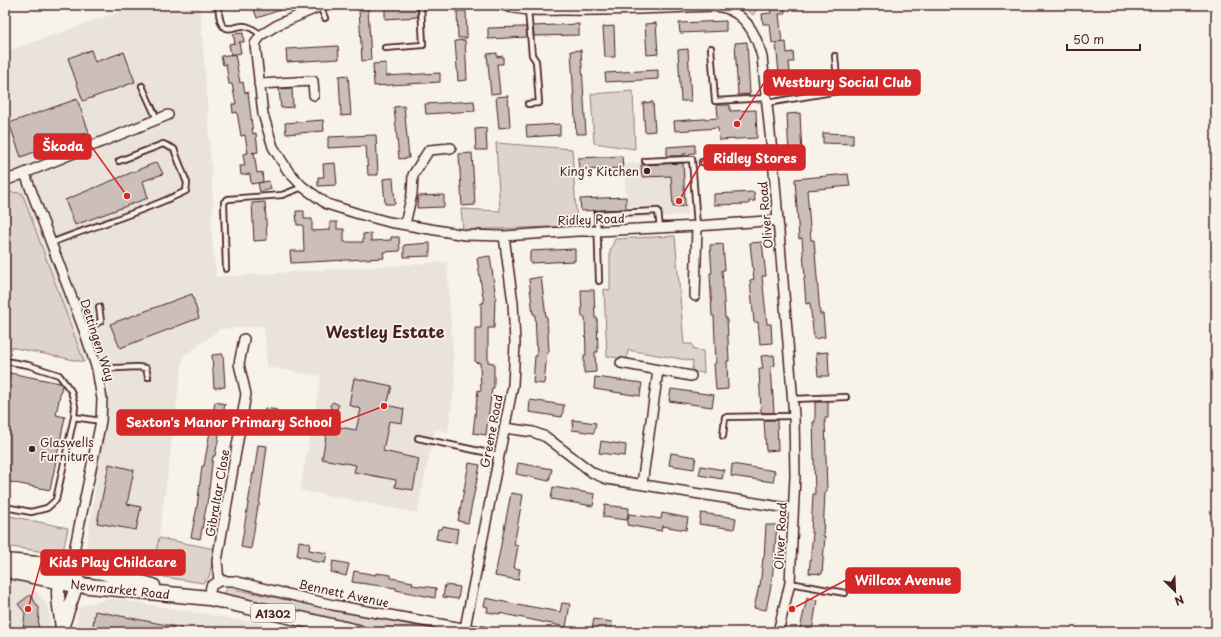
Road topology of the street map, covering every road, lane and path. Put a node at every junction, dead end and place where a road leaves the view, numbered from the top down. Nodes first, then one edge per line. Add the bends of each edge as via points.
1 (218, 5) edge
2 (421, 5) edge
3 (503, 5) edge
4 (322, 6) edge
5 (730, 7) edge
6 (528, 10) junction
7 (325, 18) dead end
8 (261, 35) junction
9 (385, 48) dead end
10 (711, 48) dead end
11 (835, 56) dead end
12 (260, 84) junction
13 (142, 86) dead end
14 (314, 94) dead end
15 (767, 100) junction
16 (528, 104) dead end
17 (168, 115) dead end
18 (157, 119) junction
19 (451, 148) dead end
20 (772, 156) junction
21 (119, 161) dead end
22 (644, 161) dead end
23 (702, 162) dead end
24 (25, 174) junction
25 (5, 181) edge
26 (303, 187) junction
27 (778, 220) junction
28 (405, 224) junction
29 (697, 226) junction
30 (660, 228) junction
31 (598, 231) junction
32 (504, 236) junction
33 (51, 243) junction
34 (226, 269) dead end
35 (599, 281) dead end
36 (695, 296) dead end
37 (100, 307) dead end
38 (84, 330) junction
39 (244, 339) dead end
40 (5, 361) edge
41 (621, 363) dead end
42 (97, 368) junction
43 (658, 371) junction
44 (692, 376) dead end
45 (148, 377) dead end
46 (846, 397) dead end
47 (793, 399) junction
48 (794, 416) junction
49 (74, 417) junction
50 (101, 421) junction
51 (505, 428) junction
52 (723, 436) dead end
53 (418, 438) dead end
54 (498, 455) junction
55 (642, 484) junction
56 (5, 507) edge
57 (793, 509) junction
58 (5, 561) edge
59 (72, 567) junction
60 (5, 570) edge
61 (219, 581) junction
62 (59, 582) junction
63 (790, 583) junction
64 (77, 584) junction
65 (845, 593) dead end
66 (188, 595) junction
67 (209, 598) junction
68 (465, 628) junction
69 (330, 629) edge
70 (62, 630) edge
71 (358, 632) edge
72 (485, 632) edge
73 (778, 632) edge

1 - 8 lane via 224,28 245,26
2 - 9 lane via 423,45
3 - 6 street, Oliver Road
4 - 7 lane
4 - 8 street via 279,24
5 - 6 street, Oliver Road
5 - 15 street, Oliver Road via 747,23 759,46
6 - 16 lane via 539,103
8 - 12 street, Ridley Road via 255,44
10 - 15 lane via 715,101
11 - 15 lane via 838,91
12 - 14 street via 313,81
12 - 26 street, Ridley Road via 263,114 273,147 288,171
13 - 18 lane
15 - 20 street, Oliver Road
17 - 18 street
18 - 24 street
19 - 28 street via 429,150 413,175 412,194
20 - 23 lane
20 - 27 street, Oliver Road
21 - 33 lane via 163,144 174,149 187,183 186,191
22 - 29 lane via 692,159
24 - 25 street
24 - 33 street, Dettingen Way
26 - 28 street, Ridley Road via 327,204 389,222
26 - 34 lane via 282,195 228,199 224,202
27 - 29 street, Ridley Road
27 - 47 street, Oliver Road
28 - 32 street, Ridley Road via 465,235
29 - 30 street, Ridley Road
29 - 36 street
30 - 31 street, Ridley Road
30 - 31 lane via 658,211 598,214
31 - 32 street, Ridley Road
31 - 35 lane
32 - 51 street, Greene Road via 513,303 515,342
33 - 38 street, Dettingen Way
37 - 38 lane via 101,321
38 - 42 street, Dettingen Way
39 - 61 street, Gibraltar Close via 239,364 246,394 217,561
40 - 49 lane via 59,375 71,391 75,406
41 - 43 street
42 - 45 lane via 146,368
42 - 50 street, Dettingen Way via 102,399
43 - 44 street
43 - 55 street
46 - 47 lane
47 - 48 street, Oliver Road
48 - 52 lane via 725,417
48 - 57 street, Oliver Road
49 - 50 lane
49 - 56 lane via 56,500 47,508 31,512
50 - 59 street, Dettingen Way
51 - 54 street, Greene Road
51 - 55 street via 533,432 546,437 593,473 607,479
53 - 54 lane
54 - 68 street, Greene Road
55 - 57 street
57 - 63 street, Oliver Road
58 - 59 main road, Newmarket Road / A1302
59 - 62 street via 62,574
59 - 64 street
59 - 66 main road, Newmarket Road / A1302 via 102,572
60 - 62 main road, Newmarket Road / A1302
61 - 67 street via 211,586
61 - 68 street, Bennett Avenue via 233,581 333,605
62 - 64 main road, Newmarket Road / A1302
62 - 70 street via 58,604
63 - 65 lane
63 - 73 street, Oliver Road
64 - 66 main road, Newmarket Road / A1302
64 - 70 street
66 - 67 main road, Newmarket Road / A1302
67 - 69 main road, Newmarket Road / A1302
68 - 72 street, Bennett Avenue
69 - 71 main road, Newmarket Road / A1302

